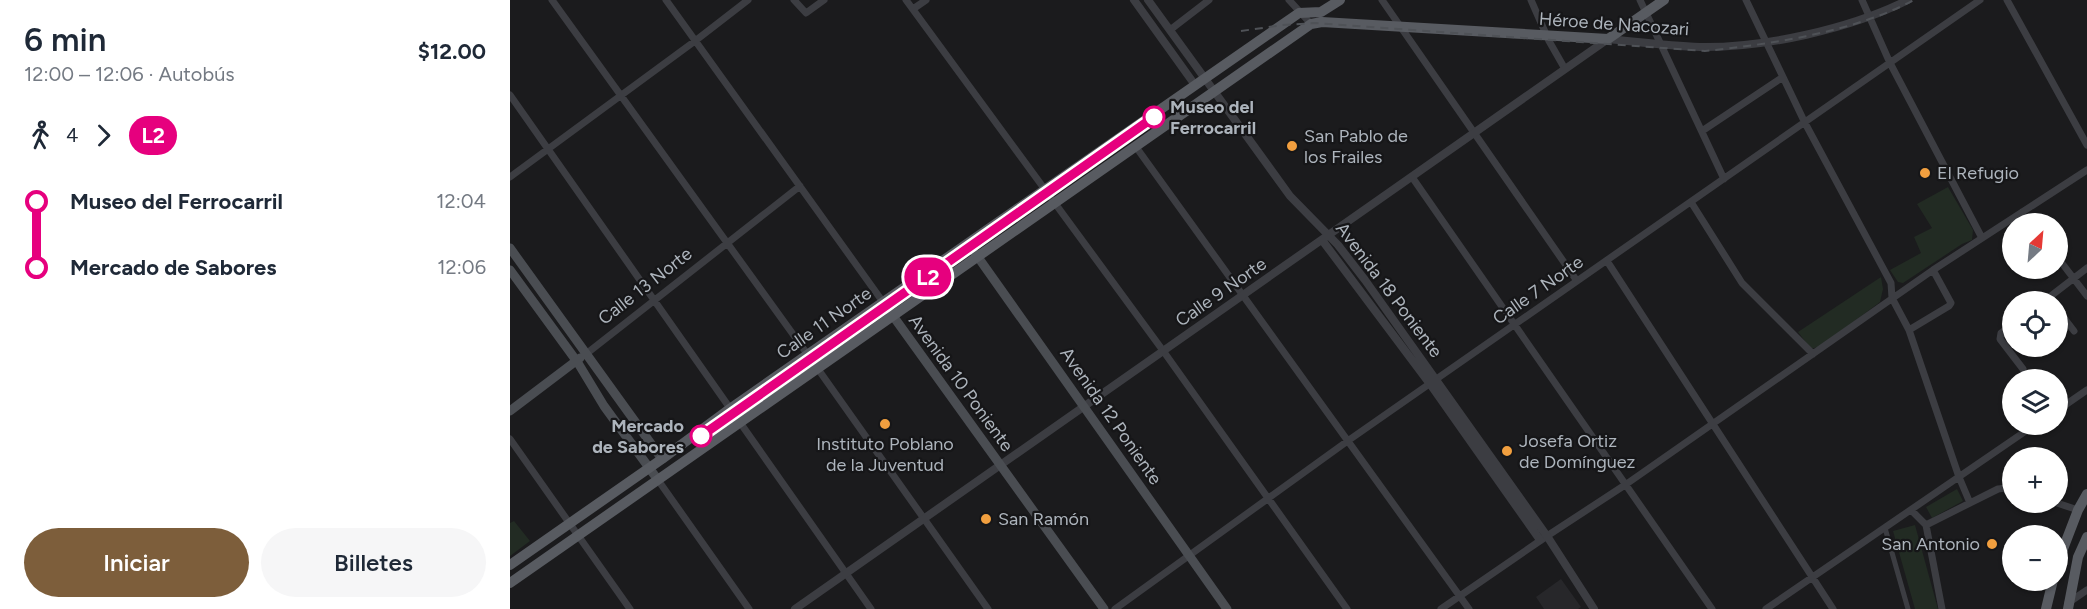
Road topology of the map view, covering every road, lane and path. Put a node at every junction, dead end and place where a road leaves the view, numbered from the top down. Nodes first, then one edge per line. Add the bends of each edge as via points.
1 (552, 0) edge
2 (666, 0) edge
3 (748, 0) edge
4 (794, 0) edge
5 (824, 0) edge
6 (906, 0) edge
7 (926, 0) edge
8 (1134, 0) edge
9 (1148, 0) edge
10 (1209, 0) edge
11 (1289, 0) edge
12 (1340, 0) edge
13 (1382, 0) edge
14 (1531, 0) edge
15 (1640, 0) edge
16 (1664, 0) edge
17 (1746, 0) edge
18 (1862, 0) edge
19 (1908, 0) edge
20 (1980, 0) edge
21 (2007, 0) edge
22 (913, 9) junction
23 (1299, 13) junction
24 (1646, 13) junction
25 (1869, 16) junction
26 (1311, 24) junction
27 (1400, 26) junction
28 (1170, 30) junction
29 (1547, 35) junction
30 (1608, 39) junction
31 (695, 41) junction
32 (1766, 42) junction
33 (1661, 45) junction
34 (1890, 63) junction
35 (1565, 69) junction
36 (1783, 77) junction
37 (1205, 78) junction
38 (1195, 85) junction
39 (1215, 91) junction
40 (510, 95) edge
41 (621, 95) junction
42 (1804, 123) junction
43 (1702, 132) junction
44 (1474, 134) junction
45 (2087, 145) edge
46 (1136, 147) junction
47 (548, 148) junction
48 (2087, 170) edge
49 (510, 177) edge
50 (1412, 177) junction
51 (1724, 179) junction
52 (800, 186) junction
53 (1044, 190) junction
54 (1691, 202) junction
55 (1054, 204) junction
56 (2022, 212) joint
57 (1326, 238) junction
58 (1982, 238) junction
59 (727, 242) junction
60 (968, 243) junction
61 (510, 248) edge
62 (978, 257) junction
63 (1350, 261) junction
64 (1607, 261) junction
65 (1341, 266) junction
66 (2087, 268) edge
67 (510, 270) edge
68 (1933, 270) junction
69 (2068, 271) edge
70 (2073, 278) junction
71 (1365, 280) junction
72 (1577, 282) junction
73 (1357, 286) junction
74 (2058, 291) edge
75 (1244, 296) junction
76 (2087, 296) edge
77 (1892, 298) junction
78 (654, 300) junction
79 (883, 302) junction
80 (1377, 305) junction
81 (893, 316) junction
82 (2068, 323) edge
83 (1516, 324) junction
84 (1909, 330) junction
85 (2074, 331) dead end
86 (1164, 352) junction
87 (586, 354) junction
88 (808, 354) junction
89 (1813, 354) junction
90 (2014, 357) edge
91 (576, 361) junction
92 (818, 369) junction
93 (2024, 369) dead end
94 (1433, 382) junction
95 (2087, 390) edge
96 (2068, 403) edge
97 (1084, 407) junction
98 (731, 408) junction
99 (510, 411) edge
100 (741, 422) junction
101 (1713, 422) junction
102 (618, 425) junction
103 (641, 429) junction
104 (2020, 435) edge
105 (510, 439) edge
106 (1349, 440) junction
107 (662, 459) junction
108 (1001, 466) junction
109 (650, 468) junction
110 (1959, 477) junction
111 (658, 480) junction
112 (1625, 485) junction
113 (2002, 488) edge
114 (2087, 495) edge
115 (1269, 500) junction
116 (1970, 502) junction
117 (2068, 507) edge
118 (1911, 510) junction
119 (2078, 510) junction
120 (924, 519) junction
121 (569, 523) junction
122 (1926, 525) junction
123 (1885, 528) junction
124 (578, 536) junction
125 (2068, 536) edge
126 (2087, 537) edge
127 (1544, 538) junction
128 (1190, 556) junction
129 (510, 565) edge
130 (846, 573) junction
131 (1812, 577) junction
132 (510, 583) edge
133 (2087, 590) edge
134 (2050, 591) edge
135 (1460, 596) junction
136 (2068, 607) edge
137 (630, 609) edge
138 (749, 609) edge
139 (795, 609) edge
140 (871, 609) edge
141 (988, 609) edge
142 (1104, 609) edge
143 (1115, 609) edge
144 (1227, 609) edge
145 (1347, 609) edge
146 (1441, 609) edge
147 (1469, 609) edge
148 (1594, 609) edge
149 (1712, 609) edge
150 (1766, 609) edge
151 (1833, 609) edge
152 (1908, 609) edge
153 (1942, 609) edge
154 (2046, 609) edge

1 - 41 street
2 - 31 street, Avenida 10 Poniente
3 - 31 street
4 - 5 street via 806,13
6 - 22 street
7 - 22 street
8 - 38 street
9 - 28 street, Avenida 18 Poniente
10 - 28 street
11 - 23 street
12 - 23 main road, Calle 11 Norte via 1321,12
13 - 27 street
14 - 29 street
15 - 24 street
16 - 24 main road, Calle 9 Norte
17 - 32 street
18 - 25 street
19 - 25 street, Héroe de Nacozari
20 - 34 street, Calle 7 Norte
21 - 45 street
22 - 53 street
23 - 26 street
23 - 37 main road, Calle 11 Norte
24 - 30 main road, Calle 9 Norte
24 - 33 street
25 - 32 street, Héroe de Nacozari
25 - 34 street
26 - 27 main road, Héroe de Nacozari
26 - 39 main road, Calle 11 Norte
27 - 29 main road, Héroe de Nacozari
27 - 44 street
28 - 37 street, Avenida 18 Poniente
29 - 30 main road, Héroe de Nacozari
29 - 35 street
30 - 33 street, Héroe de Nacozari
30 - 35 street, Calle 9 Norte
31 - 41 street
31 - 52 street, Avenida 10 Poniente
32 - 33 street, Héroe de Nacozari via 1701,47
32 - 36 street
33 - 43 street
34 - 42 street, Calle 7 Norte
34 - 58 street
35 - 44 street, Calle 9 Norte
36 - 42 street
36 - 43 street
37 - 38 main road, Calle 11 Norte
37 - 39 street, Avenida 18 Poniente
38 - 53 main road, Calle 11 Norte
39 - 46 main road, Calle 11 Norte
39 - 57 street, Avenida 18 Poniente via 1290,196
40 - 47 street
41 - 47 street
41 - 59 street
42 - 51 street, Calle 7 Norte
42 - 77 street via 1891,284
43 - 51 street
44 - 50 street, Calle 9 Norte
44 - 72 street
46 - 55 main road, Calle 11 Norte
46 - 75 street
47 - 49 street
47 - 78 street
48 - 56 street
50 - 57 street, Calle 9 Norte
50 - 83 street
51 - 54 street, Calle 7 Norte
52 - 59 street, Calle 13 Norte
52 - 79 street, Avenida 10 Poniente
53 - 55 street
53 - 60 main road, Calle 11 Norte
54 - 64 street, Calle 7 Norte
54 - 89 street via 1742,283
55 - 62 main road, Calle 11 Norte
55 - 86 street
56 - 58 street
57 - 63 street, Avenida 18 Poniente
57 - 65 street, Avenida 18 Poniente
57 - 75 street, Calle 9 Norte
58 - 68 street
59 - 78 street, Calle 13 Norte
59 - 88 street
60 - 62 main road, Avenida 12 Poniente
60 - 79 main road, Calle 11 Norte
61 - 87 main road
62 - 81 main road, Calle 11 Norte
62 - 97 main road, Avenida 12 Poniente
63 - 65 street
63 - 71 street, Avenida 18 Poniente
64 - 72 street, Calle 7 Norte
64 - 101 street
65 - 73 street, Avenida 18 Poniente
66 - 70 street
67 - 91 main road
68 - 77 street
68 - 84 street via 1951,303
69 - 70 street
70 - 74 street
70 - 76 street
71 - 73 street
71 - 80 street, Avenida 18 Poniente
72 - 83 street, Calle 7 Norte
73 - 80 street, Avenida 18 Poniente
75 - 86 street, Calle 9 Norte
75 - 106 street
77 - 84 street
77 - 89 street
78 - 87 street, Calle 13 Norte
78 - 98 street
79 - 81 main road, Avenida 10 Poniente
79 - 88 main road, Calle 11 Norte
80 - 94 street, Avenida 18 Poniente
81 - 92 main road, Calle 11 Norte
81 - 108 main road, Avenida 10 Poniente
82 - 85 street
83 - 94 street, Calle 7 Norte
83 - 112 street
84 - 110 street
86 - 97 street, Calle 9 Norte
86 - 115 street
87 - 91 main road, Calle 13 Norte
87 - 103 main road
88 - 92 street
88 - 98 main road, Calle 11 Norte
89 - 101 street
90 - 93 street
91 - 99 main road, Calle 13 Norte
91 - 102 main road
92 - 100 main road, Calle 11 Norte
92 - 120 street
94 - 106 street, Calle 7 Norte
94 - 127 street, Avenida 18 Poniente
95 - 96 street
97 - 108 street, Calle 9 Norte
97 - 128 main road, Avenida 12 Poniente
98 - 100 street
98 - 107 main road, Calle 11 Norte
100 - 111 main road, Calle 11 Norte
100 - 130 street
101 - 112 street
101 - 131 street
102 - 103 main road via 635,434
102 - 109 main road
103 - 107 main road
104 - 110 street
105 - 121 street
106 - 115 street, Calle 7 Norte
106 - 135 street
107 - 109 main road, Calle 11 Norte
108 - 120 street, Calle 9 Norte
108 - 142 main road, Avenida 10 Poniente
109 - 111 main road
109 - 121 main road, Calle 11 Norte
110 - 116 street
110 - 118 street
111 - 124 main road, Calle 11 Norte
111 - 138 street
112 - 127 street
112 - 149 street
113 - 116 street
114 - 119 main road
115 - 128 street, Calle 7 Norte
115 - 145 street
116 - 122 street
117 - 119 street
118 - 122 street
118 - 123 street
119 - 125 main road
120 - 130 street, Calle 9 Norte
120 - 141 street
121 - 124 street
121 - 129 main road, Calle 11 Norte
122 - 153 street
123 - 131 street
123 - 152 street
124 - 132 main road, Calle 11 Norte
124 - 137 street
126 - 136 main road via 2078,557
127 - 135 street
127 - 148 street, Avenida 18 Poniente
128 - 143 street, Calle 7 Norte
128 - 144 main road, Avenida 12 Poniente
130 - 139 street, Calle 9 Norte
130 - 140 street
131 - 150 street
131 - 151 street
133 - 136 street
134 - 154 main road
135 - 146 street
135 - 147 street

